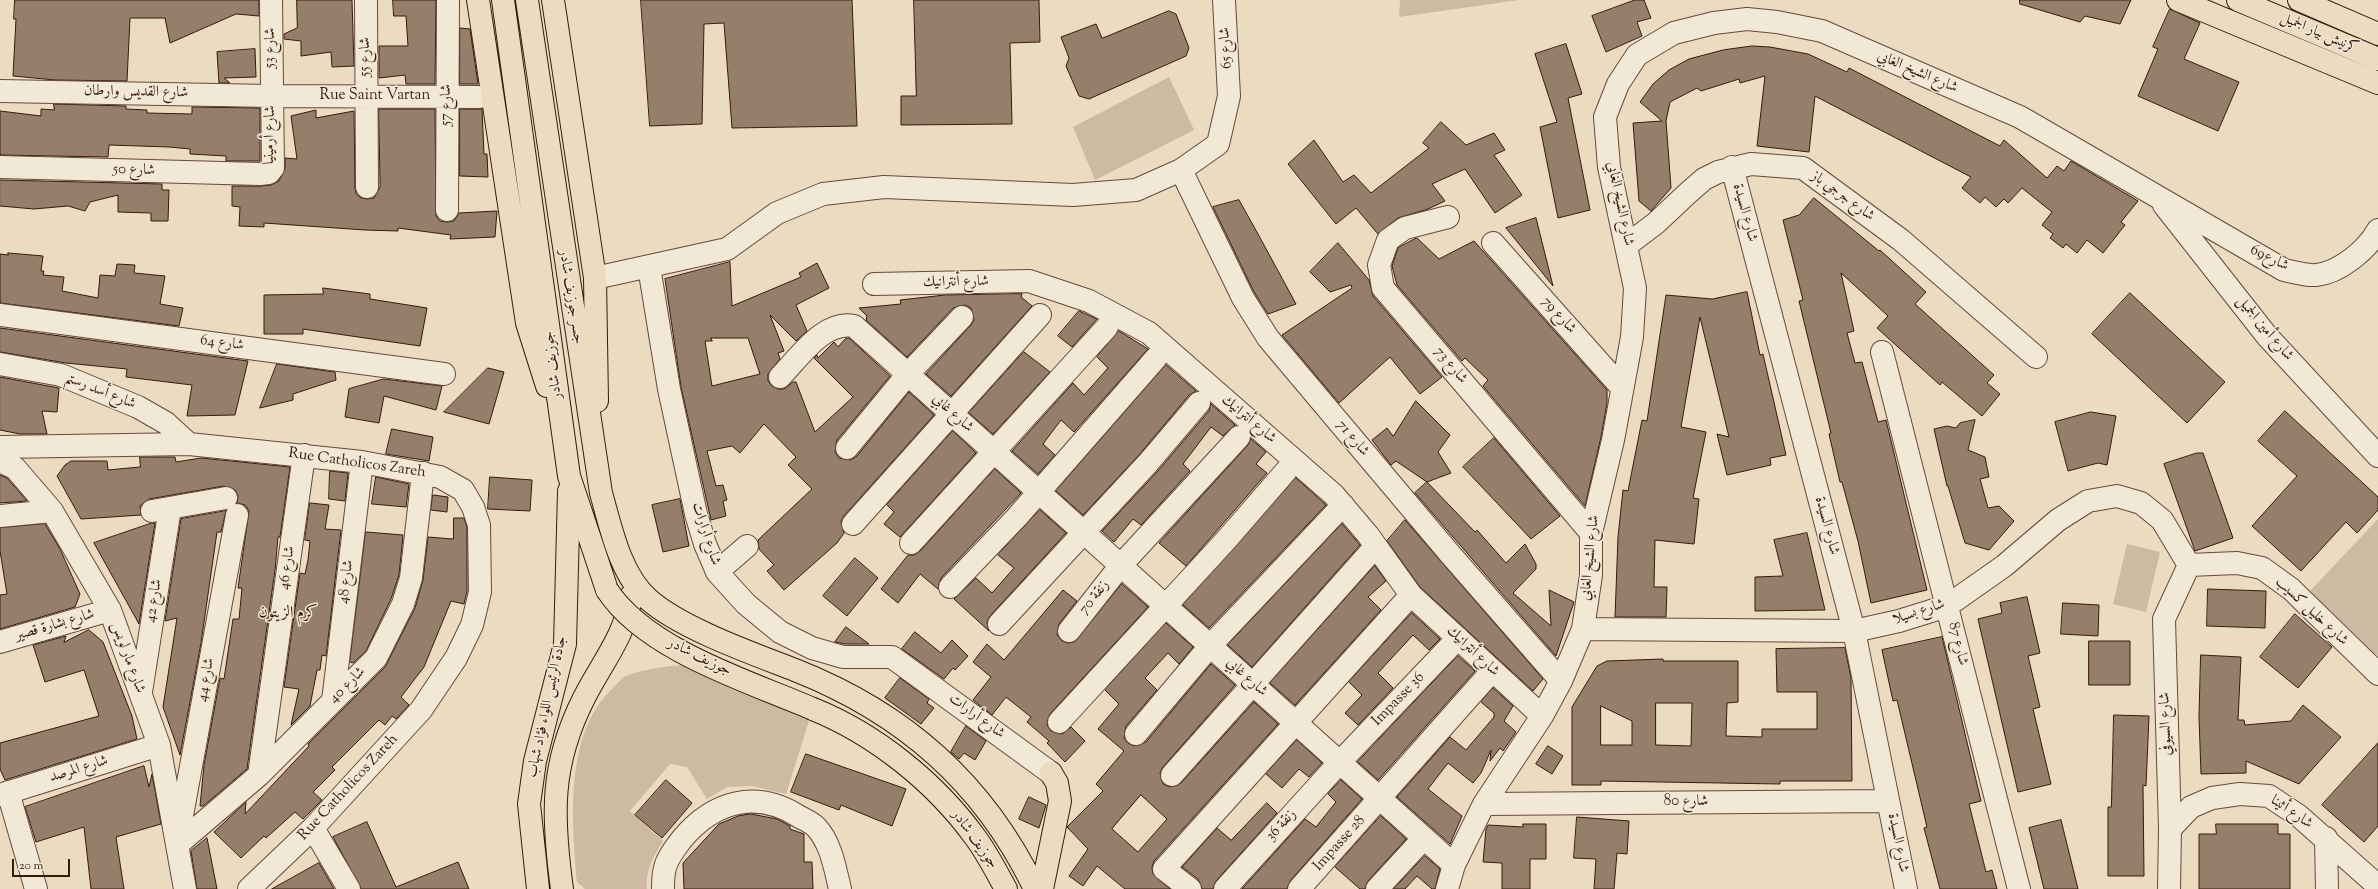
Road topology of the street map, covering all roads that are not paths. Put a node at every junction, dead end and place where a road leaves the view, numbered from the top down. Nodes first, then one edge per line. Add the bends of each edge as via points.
1 (272, 0) edge
2 (366, 0) edge
3 (448, 0) edge
4 (478, 0) edge
5 (503, 0) edge
6 (527, 0) edge
7 (553, 0) edge
8 (1224, 0) edge
9 (2178, 0) edge
10 (2238, 0) edge
11 (2299, 0) edge
12 (2337, 0) edge
13 (2377, 21) edge
14 (2378, 59) edge
15 (2378, 83) edge
16 (0, 91) edge
17 (271, 96) junction
18 (366, 96) junction
19 (447, 97) junction
20 (479, 97) dead end
21 (0, 166) edge
22 (1732, 167) junction
23 (1181, 170) junction
24 (269, 173) joint
25 (367, 187) dead end
26 (2157, 196) junction
27 (447, 210) dead end
28 (1448, 217) dead end
29 (2378, 230) edge
30 (1493, 243) dead end
31 (1627, 245) junction
32 (650, 267) junction
33 (594, 278) junction
34 (874, 284) dead end
35 (0, 315) edge
36 (1040, 316) dead end
37 (962, 317) dead end
38 (549, 319) joint
39 (1107, 327) dead end
40 (1882, 352) dead end
41 (2036, 356) dead end
42 (1156, 358) dead end
43 (0, 364) edge
44 (444, 374) dead end
45 (908, 374) junction
46 (780, 377) dead end
47 (1622, 388) junction
48 (1199, 402) dead end
49 (953, 414) junction
50 (563, 433) junction
51 (1239, 437) dead end
52 (189, 444) junction
53 (594, 446) junction
54 (0, 447) edge
55 (848, 448) dead end
56 (994, 451) junction
57 (304, 455) junction
58 (2378, 456) edge
59 (0, 461) edge
60 (362, 462) junction
61 (1286, 471) dead end
62 (423, 473) junction
63 (569, 476) junction
64 (1038, 491) junction
65 (1343, 506) junction
66 (231, 507) joint
67 (52, 511) junction
68 (0, 516) edge
69 (853, 524) dead end
70 (1084, 531) junction
71 (1591, 533) junction
72 (911, 543) dead end
73 (747, 546) dead end
74 (1375, 546) junction
75 (1121, 565) junction
76 (2190, 565) junction
77 (718, 572) junction
78 (635, 583) junction
79 (950, 587) dead end
80 (1411, 595) junction
81 (1165, 605) junction
82 (1947, 606) junction
83 (110, 610) junction
84 (999, 624) dead end
85 (1582, 629) junction
86 (1069, 631) dead end
87 (1854, 631) junction
88 (1458, 638) junction
89 (0, 642) edge
90 (1210, 646) junction
91 (1492, 670) junction
92 (2378, 674) edge
93 (1561, 681) junction
94 (1252, 683) junction
95 (140, 695) junction
96 (333, 702) junction
97 (1542, 716) junction
98 (1059, 722) dead end
99 (1296, 722) junction
100 (1136, 734) dead end
101 (159, 745) junction
102 (1340, 762) junction
103 (1051, 773) joint
104 (259, 775) junction
105 (1172, 775) dead end
106 (4, 793) edge
107 (1380, 798) junction
108 (1888, 801) junction
109 (1484, 804) junction
110 (313, 828) junction
111 (2170, 828) junction
112 (1424, 838) junction
113 (2326, 838) junction
114 (177, 845) junction
115 (1454, 865) junction
116 (2378, 886) edge
117 (36, 889) edge
118 (185, 889) edge
119 (249, 889) edge
120 (349, 889) edge
121 (538, 889) edge
122 (562, 889) edge
123 (663, 889) edge
124 (840, 889) edge
125 (1006, 889) edge
126 (1035, 889) edge
127 (1042, 889) edge
128 (1190, 889) edge
129 (1225, 889) edge
130 (1299, 889) edge
131 (1377, 889) edge
132 (1447, 889) edge
133 (1906, 889) edge
134 (2019, 889) edge
135 (2169, 889) edge
136 (2326, 889) edge

1 - 17 street, شارع 53
2 - 18 street, شارع 55
3 - 19 street, شارع 57
4 - 50 highway via 527,323
5 - 38 highway, جسر جوزيف شادر
6 - 53 highway, جسر جوزيف شادر
7 - 33 highway
8 - 23 street, شارع 65 via 1229,96 1218,144
9 - 15 highway
10 - 14 highway, كرنيش بيار الجميل
11 - 13 highway, كرنيش بيار الجميل
12 - 13 highway
16 - 17 street, شارع القديس وارطان
17 - 18 street, Rue Saint Vartan
17 - 24 street, شارع أرمينيا via 273,168
18 - 19 street, Rue Saint Vartan
18 - 25 street, شارع 55
19 - 20 street, Rue Saint Vartan
19 - 27 street, شارع 57
21 - 24 street, شارع 50
22 - 31 street, شارع جرجي باز via 1704,179
22 - 41 street, شارع جرجي باز via 1751,164 1803,168 1900,240
22 - 87 street, شارع السيدة
23 - 32 street, شارع 65 via 1136,190 1073,195 884,187 823,194 777,212 727,249
23 - 93 street, شارع 71 via 1243,298 1268,338
26 - 29 street, شارع69 via 2284,270 2316,275 2346,264 2372,240
26 - 31 street, شارع الشيخ الغابي via 2020,117 1822,31 1747,19 1714,23 1674,33 1637,55 1618,84 1605,117 1610,167
26 - 58 street, شارع أمين الجميل via 2267,336
28 - 71 street, شارع 73 via 1405,228 1388,240 1379,266 1383,288
30 - 47 street, شارع 79
31 - 47 street, شارع الشيخ الغابي via 1635,288 1632,337
32 - 33 street, شارع 65
32 - 77 street, شارع أرارات via 669,389 696,514 705,544
33 - 53 highway via 598,388
34 - 65 street, شارع أنترانيك via 1029,281 1089,301 1154,337 1280,446
35 - 44 street, شارع 64
36 - 49 street
37 - 45 street
38 - 50 highway, جوزيف شادر
39 - 56 street
40 - 82 street, شارع 87
42 - 64 street
43 - 52 street, شارع أسد رستم via 61,376 138,407 166,423
45 - 46 street, شارع غابي via 854,326 842,325 829,329
45 - 49 street, شارع غابي
45 - 55 street
47 - 71 street, شارع الشيخ الغابي
48 - 70 street via 1148,463
49 - 56 street, شارع غابي
49 - 69 street
50 - 63 highway, جوزيف شادر
51 - 75 street, زنقة 70
52 - 54 street, Rue Catholicos Zareh
52 - 57 street, Rue Catholicos Zareh
53 - 78 highway, جسر جوزيف شادر via 601,493
56 - 64 street, شارع غابي
56 - 72 street
57 - 60 street, Rue Catholicos Zareh
57 - 104 street, شارع 46
59 - 67 street, شارع مار لويس via 16,468
60 - 62 street, Rue Catholicos Zareh
60 - 96 street, شارع 48
61 - 81 street
62 - 96 street, شارع 40 via 411,578 403,604 376,658
62 - 110 street, Rue Catholicos Zareh via 440,477 462,490 473,507 479,525 480,592 472,625 438,688 421,710
63 - 121 highway, جادة الرئيس اللواء فؤاد شهاب via 565,644 535,761 530,804
63 - 125 highway, جوزيف شادر, bridge via 607,590 634,622 666,643 714,667 813,709 876,743 919,777 967,826
64 - 70 street, شارع غابي
64 - 79 street
65 - 74 street, شارع أنترانيك
65 - 90 street
66 - 95 street, شارع 42 via 161,509
66 - 114 street, شارع 44
67 - 68 street
67 - 83 street, شارع مار لويس
70 - 75 street, شارع غابي
70 - 84 street
71 - 85 street, شارع الشيخ الغابي via 1591,575
73 - 77 street
74 - 80 street, شارع أنترانيك
74 - 94 street
75 - 81 street, شارع غابي
75 - 86 street, زنقة 70
76 - 82 street, شارع بسيلا via 2162,520 2142,503 2117,496 2088,501 2058,520 2004,566
76 - 92 street, شارع خليل كسيب via 2237,563 2262,568 2291,589
76 - 111 street, شارع السيوفي via 2164,619
77 - 103 street, شارع أرارات via 746,604 780,632 812,648 843,657 892,657
78 - 122 highway, جادة الرئيس اللواء فؤاد شهاب via 622,630 576,716 559,766 554,815
78 - 126 highway, جوزيف شادر via 656,606 685,623 833,685 883,715 934,753 978,797 1017,853
80 - 88 street, شارع أنترانيك
80 - 99 street
81 - 90 street, شارع غابي
81 - 98 street
82 - 87 street, شارع بسيلا via 1899,621
82 - 134 street, شارع 87
83 - 89 street, شارع بشارة قصير
83 - 95 street, شارع مار لويس
85 - 87 street, شارع بسيلا
85 - 93 street, شارع الشيخ الغابي
87 - 108 street, شارع السيدة
88 - 91 street, شارع أنترانيك
88 - 102 street, Impasse 36
90 - 94 street, شارع غابي
90 - 100 street
91 - 97 street, شارع أنترانيك
91 - 107 street, Impasse 28
93 - 97 street, شارع الشيخ الغابي
94 - 99 street, شارع غابي
94 - 105 street
95 - 101 street, شارع مار لويس
96 - 104 street, شارع 40
97 - 109 street, شارع الشيخ الغابي
99 - 102 street, شارع غابي
99 - 128 street via 1164,869
101 - 106 street, شارع المرصد
101 - 114 street, شارع مار لويس
102 - 107 street, شارع غابي
102 - 129 street, زنقة 36
103 - 127 highway via 1057,783 1060,801
104 - 114 street, شارع 40
106 - 117 street
107 - 112 street, شارع غابي
107 - 130 street, Impasse 28
108 - 109 street, شارع 80
108 - 133 street, شارع السيدة
109 - 115 street, شارع الشيخ الغابي
110 - 119 street, Rue Catholicos Zareh
110 - 120 street
111 - 113 street, شارع أثينا via 2191,807 2212,798 2240,794 2269,796
111 - 135 street, شارع السيوفي
112 - 115 street, شارع غابي
112 - 131 street
113 - 116 street, شارع أثينا
113 - 136 street
114 - 118 street, شارع مار لويس
115 - 132 street, شارع الشيخ الغابي
123 - 124 street via 665,867 674,849 692,827 714,810 733,803 749,802 783,807 816,826 826,841

